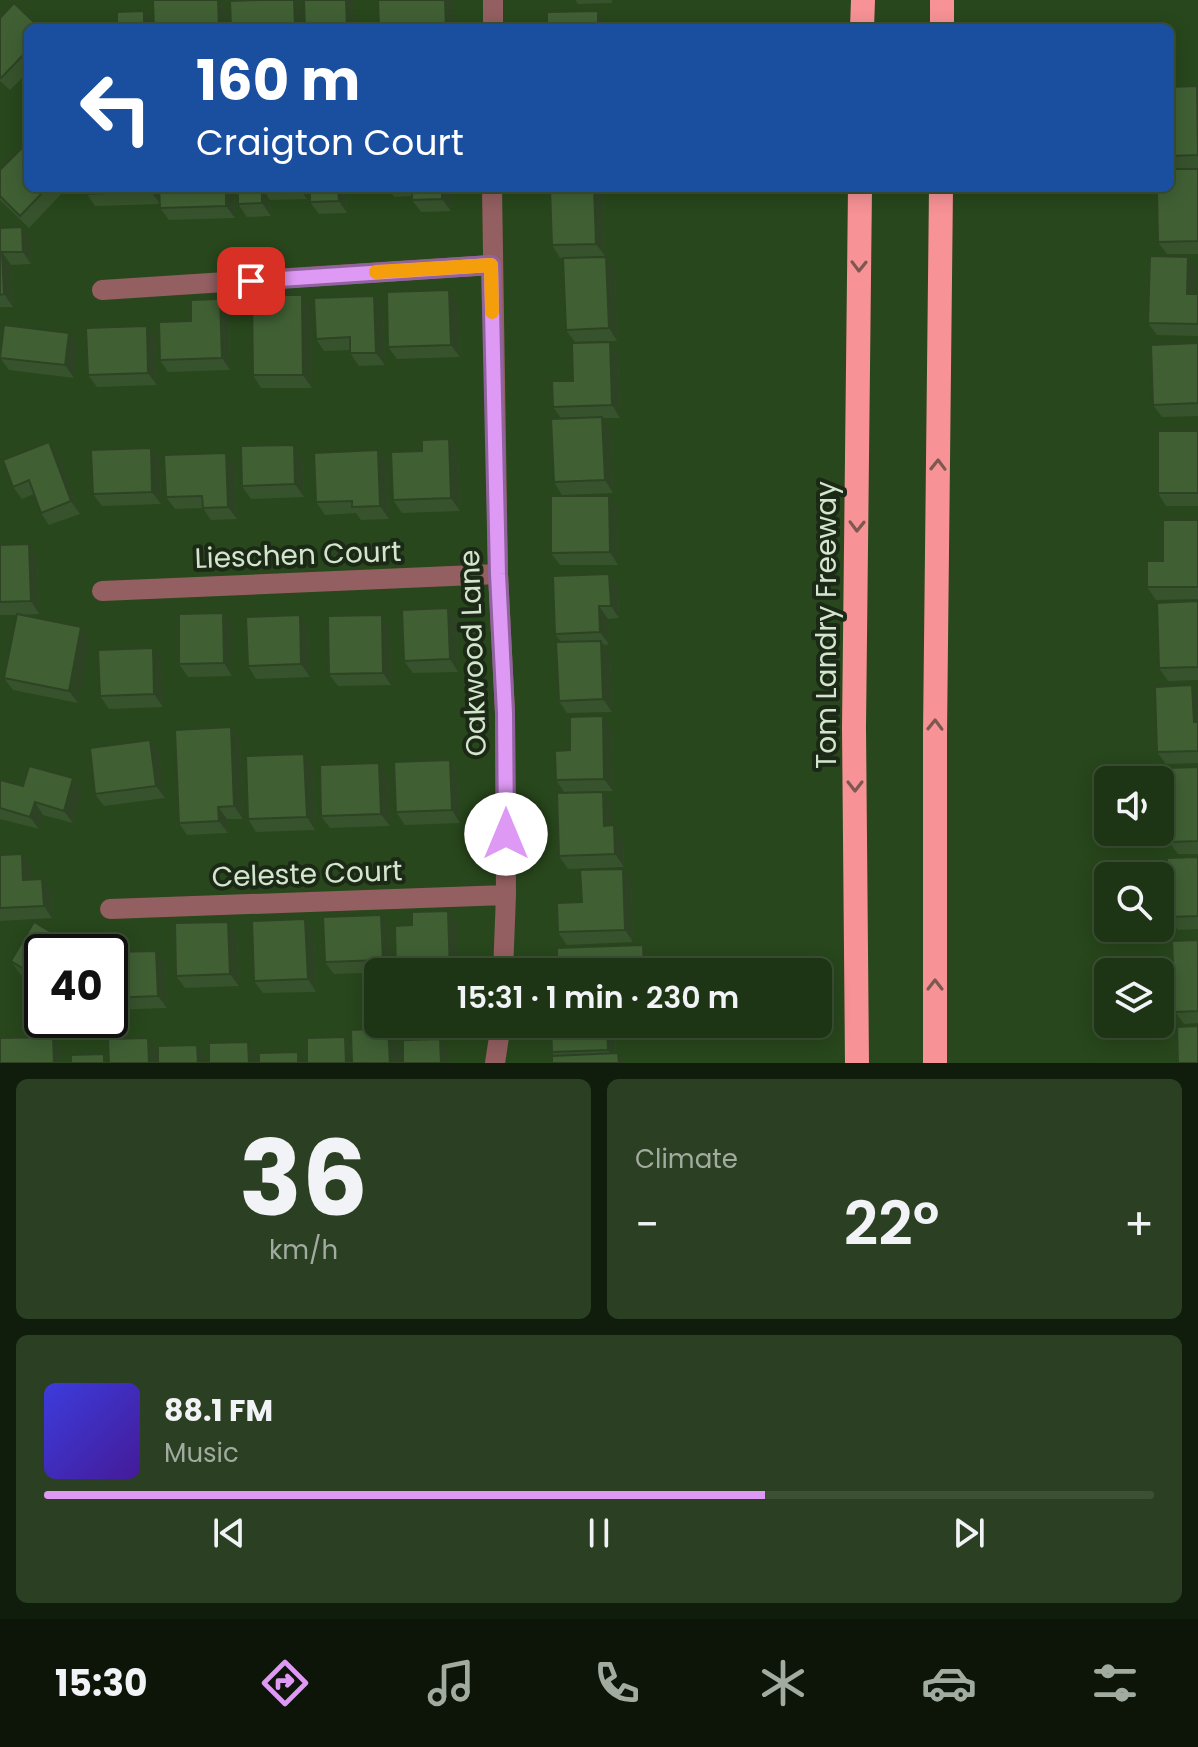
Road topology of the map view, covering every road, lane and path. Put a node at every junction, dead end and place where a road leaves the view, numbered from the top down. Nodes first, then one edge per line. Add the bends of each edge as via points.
1 (493, 0) edge
2 (863, 0) edge
3 (942, 0) edge
4 (493, 24) edge
5 (862, 24) edge
6 (942, 24) edge
7 (492, 192) edge
8 (860, 192) edge
9 (941, 192) edge
10 (491, 265) junction
11 (102, 290) dead end
12 (498, 574) junction
13 (102, 591) dead end
14 (506, 895) junction
15 (110, 909) dead end
16 (504, 958) edge
17 (499, 1038) edge
18 (495, 1063) edge
19 (857, 1063) edge
20 (935, 1063) edge

1 - 4 street
2 - 5 highway
3 - 6 highway
7 - 10 street, Oakwood Lane
8 -> 19 highway, Tom Landry Freeway via 854,727
20 -> 9 highway
10 - 11 street
10 - 12 street, Oakwood Lane
12 - 13 street, Lieschen Court
12 - 14 street, Oakwood Lane
14 - 15 street, Celeste Court
14 - 16 street, Oakwood Lane
17 - 18 street

